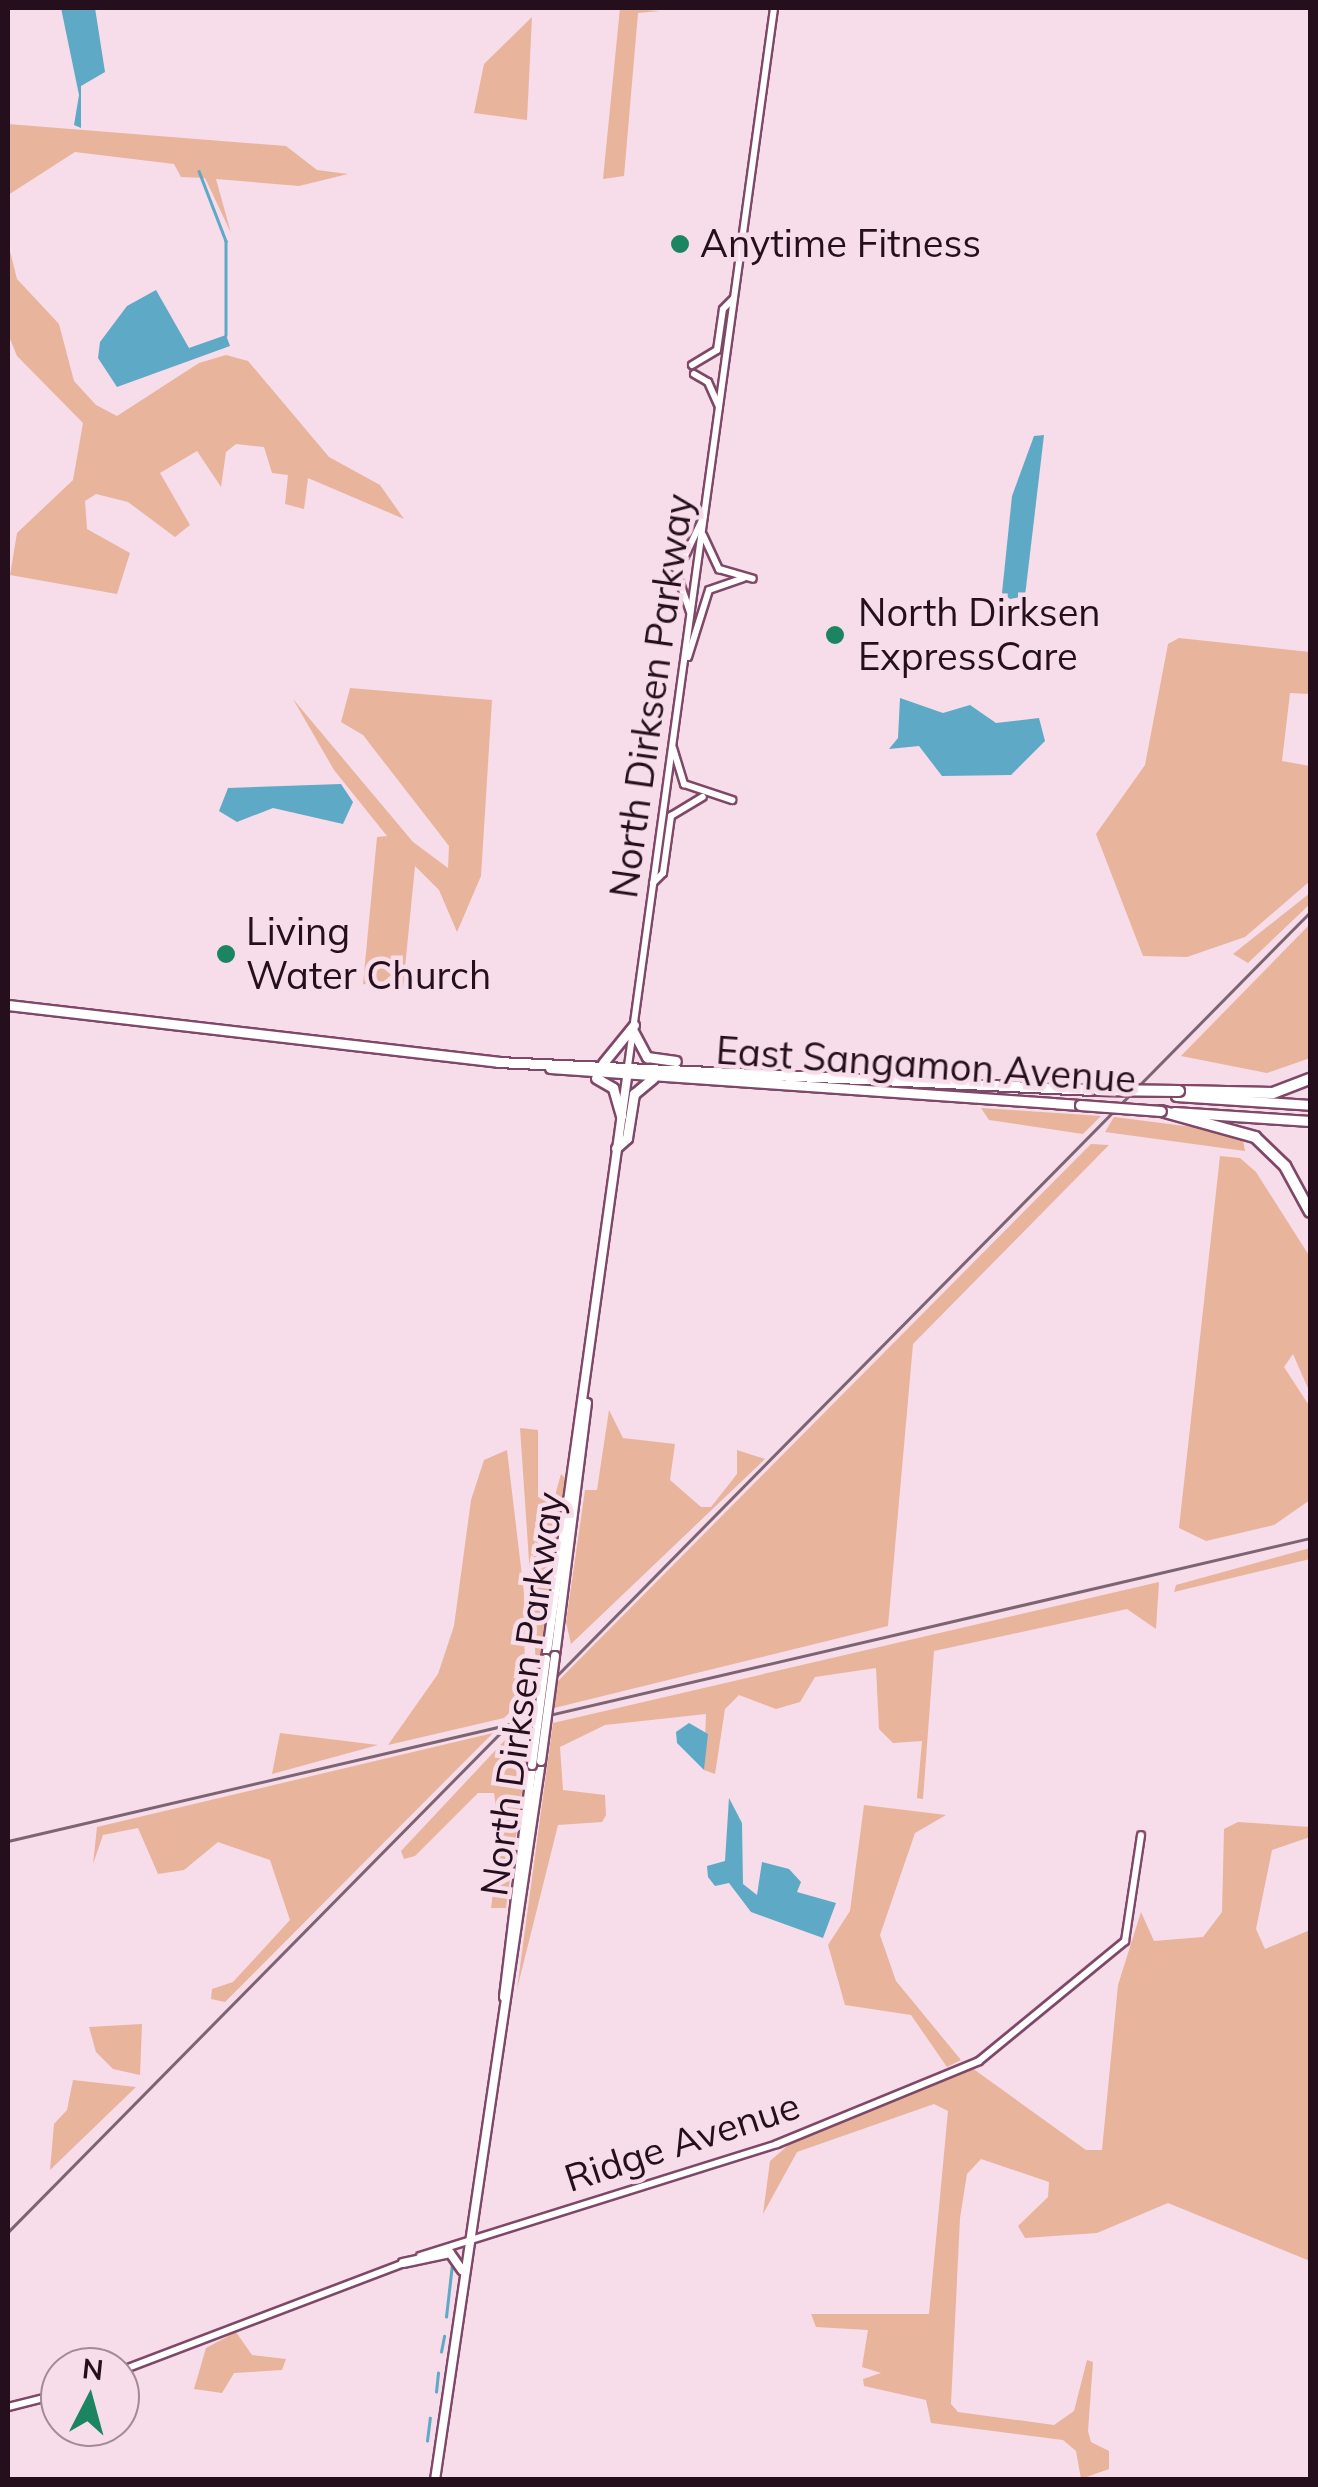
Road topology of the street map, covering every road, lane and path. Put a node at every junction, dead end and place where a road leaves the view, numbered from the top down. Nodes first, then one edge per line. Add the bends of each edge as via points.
1 (774, 8) edge
2 (734, 298) junction
3 (720, 409) junction
4 (704, 516) junction
5 (702, 532) junction
6 (743, 578) dead end
7 (754, 580) dead end
8 (691, 616) junction
9 (685, 663) junction
10 (672, 740) junction
11 (703, 797) dead end
12 (732, 800) dead end
13 (652, 884) junction
14 (8, 1005) edge
15 (633, 1028) junction
16 (600, 1064) junction
17 (538, 1065) junction
18 (723, 1068) junction
19 (560, 1070) junction
20 (628, 1070) junction
21 (655, 1077) junction
22 (1310, 1079) edge
23 (1097, 1090) joint
24 (1178, 1093) junction
25 (1310, 1105) edge
26 (1161, 1112) junction
27 (621, 1116) junction
28 (1310, 1121) edge
29 (616, 1148) junction
30 (1310, 1212) edge
31 (1141, 1834) dead end
32 (470, 2236) junction
33 (403, 2263) junction
34 (464, 2275) junction
35 (140, 2363) edge
36 (40, 2401) edge
37 (8, 2407) edge
38 (435, 2480) edge

1 - 2 street, North Dirksen Parkway
2 - 3 street, North Dirksen Parkway
2 - 3 street via 723,309 717,350 693,370 708,382
3 - 4 street, North Dirksen Parkway
4 - 5 street, North Dirksen Parkway
4 - 8 street via 693,525 687,554 666,569 680,583
5 - 7 street via 719,569
5 - 8 street, North Dirksen Parkway
6 - 9 street via 709,590
8 - 9 street, North Dirksen Parkway
9 - 10 street, North Dirksen Parkway
10 - 12 street via 684,784
10 - 13 street, North Dirksen Parkway
11 - 13 street via 675,810 664,873
13 - 15 street, North Dirksen Parkway
14 - 17 main road, East Sangamon Avenue
15 - 16 main road
15 - 18 main road via 652,1059
15 - 20 street, North Dirksen Parkway
16 - 17 main road, East Sangamon Avenue
16 - 20 main road, East Sangamon Avenue
17 - 19 main road, East Sangamon Avenue
18 - 20 main road, East Sangamon Avenue
18 - 23 main road, East Sangamon Avenue
19 - 20 main road, East Sangamon Avenue
19 - 27 main road via 605,1080
20 - 21 main road, East Sangamon Avenue
20 - 27 main road, North Dirksen Parkway
21 - 26 main road, East Sangamon Avenue, bridge
21 - 29 main road via 634,1094 627,1138
22 - 24 highway via 1272,1094
23 - 24 highway, bridge
24 - 25 main road, East Sangamon Avenue
26 - 28 main road, East Sangamon Avenue
26 - 30 highway via 1255,1138 1285,1166
27 - 29 main road, North Dirksen Parkway
29 - 32 main road, North Dirksen Parkway, bridge
31 - 32 street, Ridge Avenue via 1125,1941 979,2061 777,2144
32 - 33 street, Ridge Avenue
32 - 34 main road, North Dirksen Parkway
33 - 34 main road via 450,2253
33 - 35 street, Ridge Avenue
34 - 38 main road, North Dirksen Parkway
36 - 37 street

